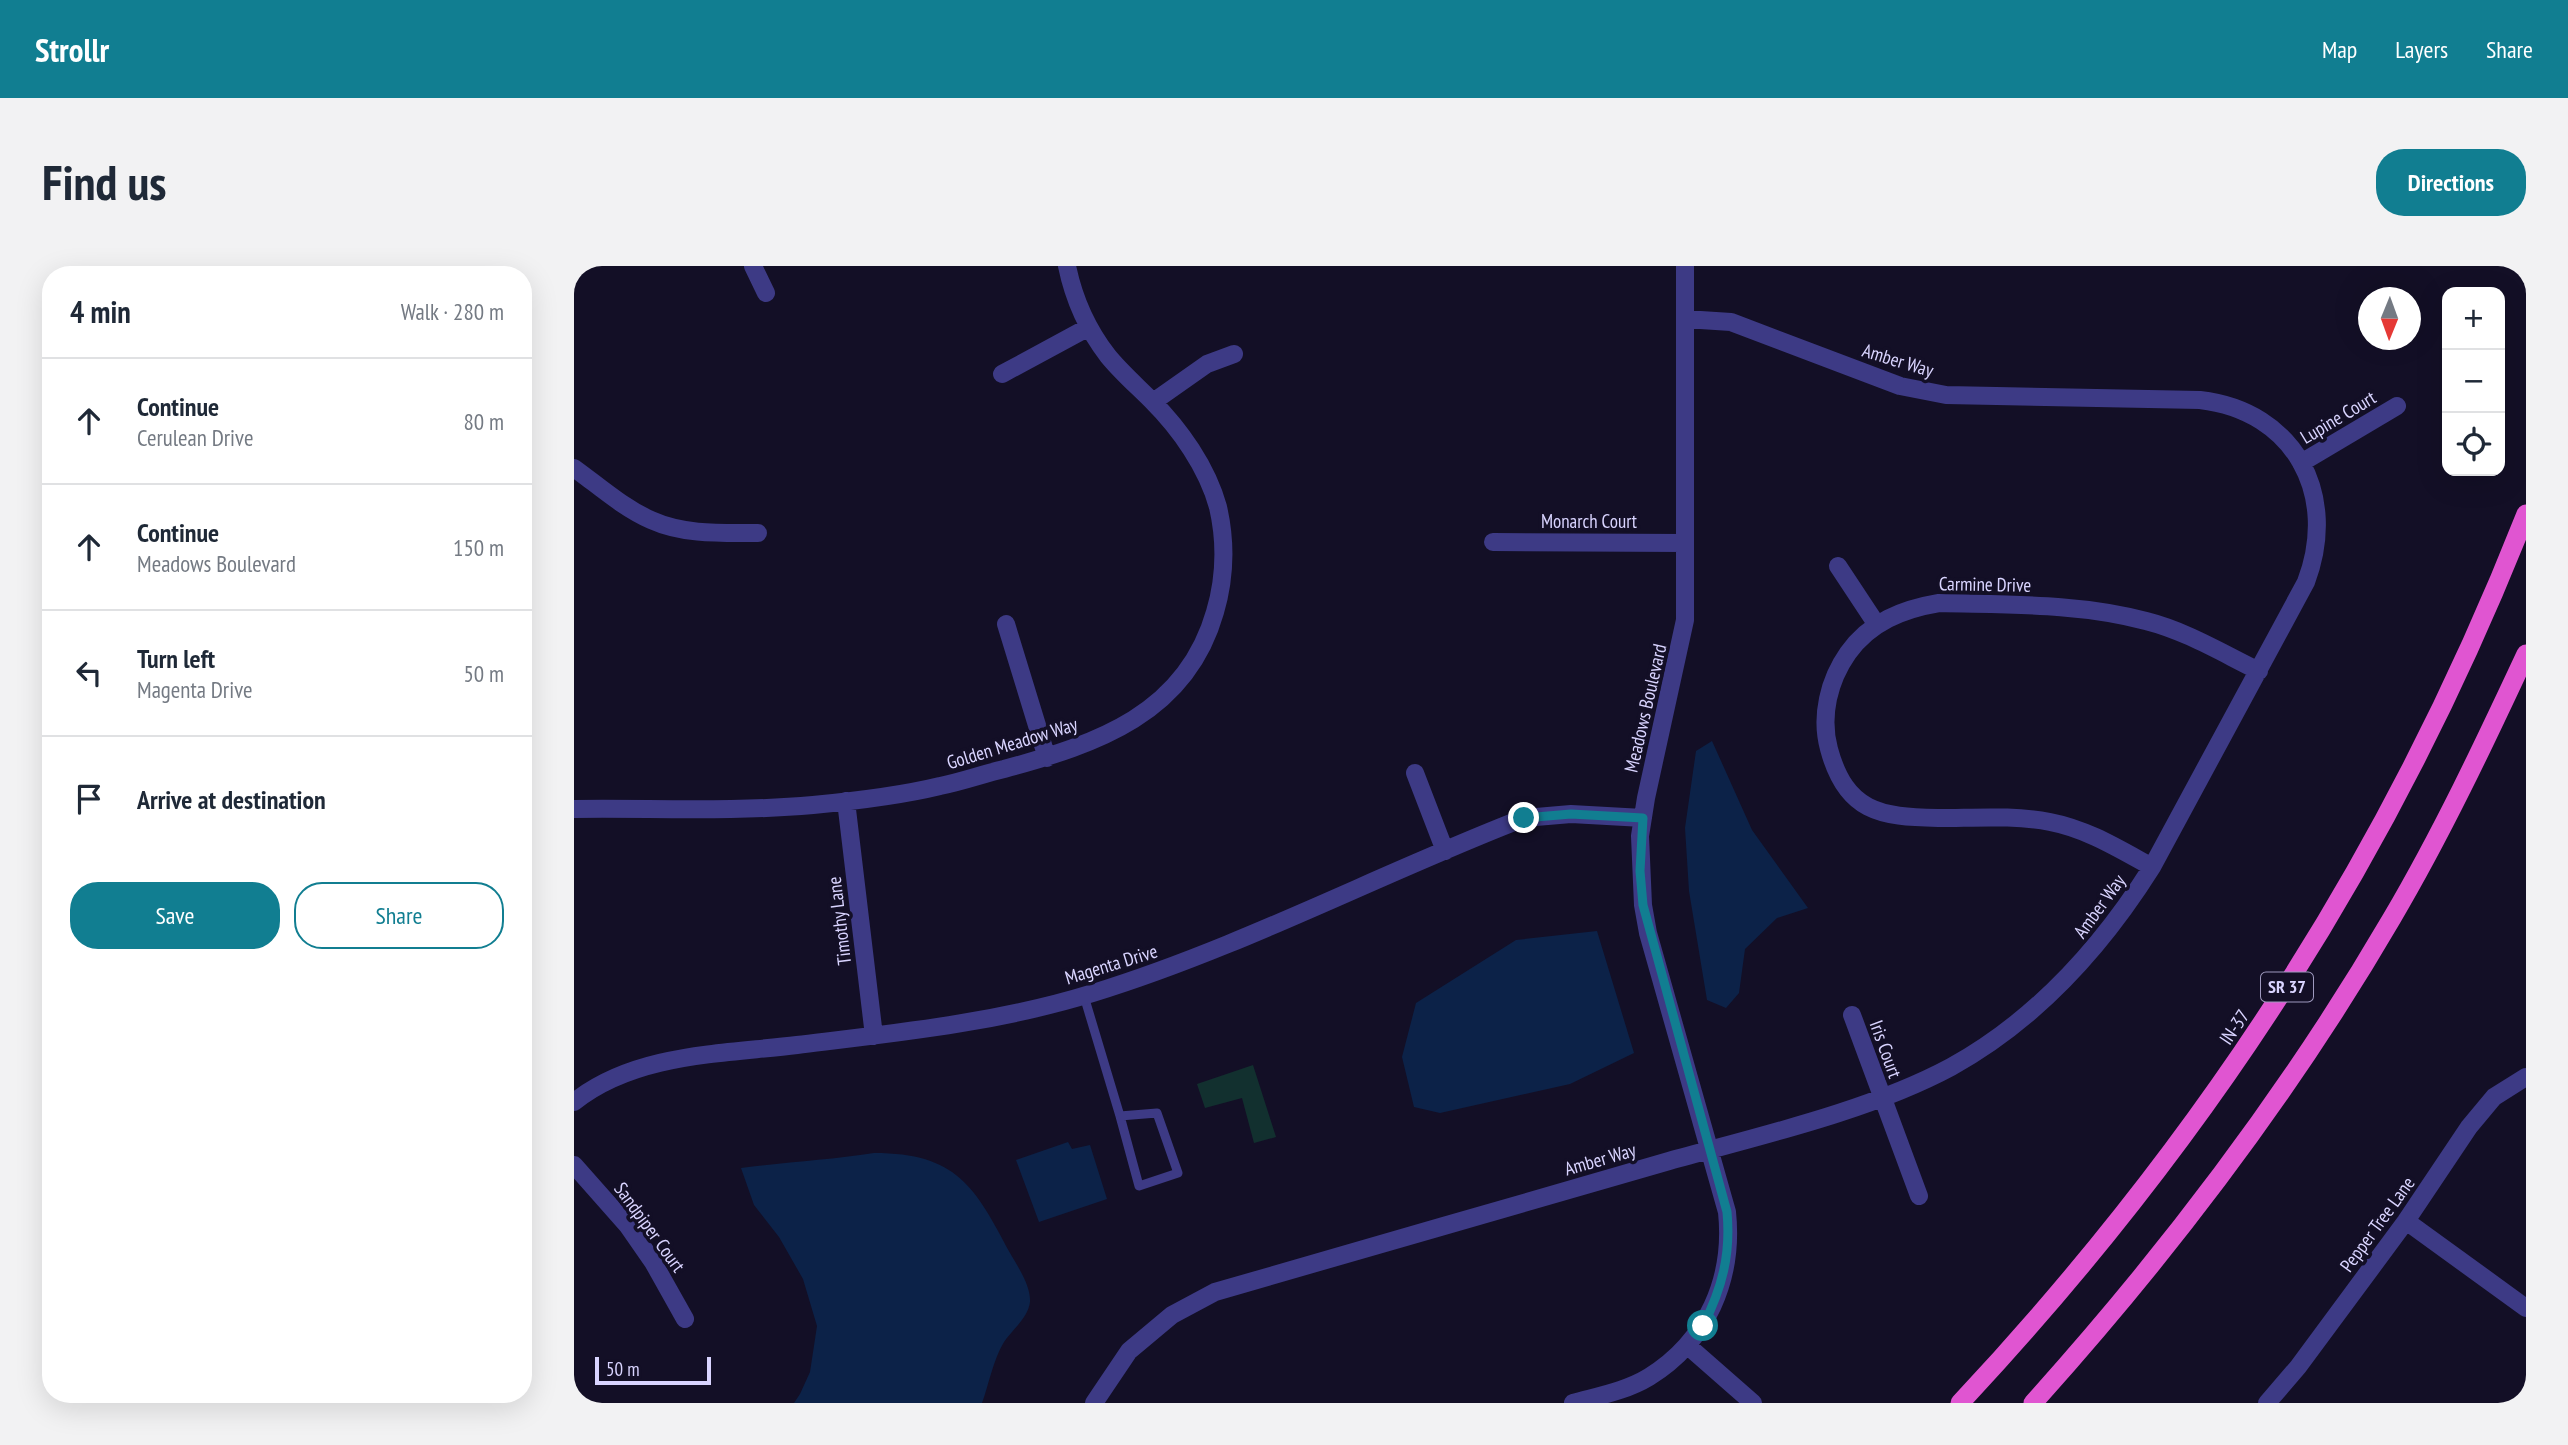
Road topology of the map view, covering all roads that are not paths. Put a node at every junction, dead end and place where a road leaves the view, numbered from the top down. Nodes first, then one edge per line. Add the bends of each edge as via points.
1 (753, 266) edge
2 (1068, 266) edge
3 (1685, 266) edge
4 (766, 293) dead end
5 (1685, 318) junction
6 (1090, 327) junction
7 (1234, 354) dead end
8 (1002, 374) dead end
9 (1153, 402) junction
10 (2397, 406) dead end
11 (2301, 463) junction
12 (574, 468) edge
13 (2526, 514) edge
14 (758, 533) dead end
15 (1493, 542) dead end
16 (1685, 543) junction
17 (1838, 566) dead end
18 (1006, 624) dead end
19 (1877, 625) junction
20 (2526, 654) edge
21 (2259, 671) junction
22 (1047, 758) junction
23 (1415, 774) dead end
24 (846, 801) junction
25 (574, 808) edge
26 (1643, 818) junction
27 (1445, 851) junction
28 (2152, 867) junction
29 (1084, 996) junction
30 (1852, 1015) dead end
31 (874, 1036) junction
32 (2526, 1077) edge
33 (1881, 1097) junction
34 (574, 1102) edge
35 (1119, 1116) junction
36 (1709, 1150) junction
37 (574, 1165) edge
38 (1919, 1196) dead end
39 (2406, 1222) junction
40 (2526, 1308) edge
41 (685, 1319) dead end
42 (1688, 1346) junction
43 (1094, 1403) edge
44 (1573, 1403) edge
45 (1753, 1403) edge
46 (1960, 1403) edge
47 (2033, 1403) edge
48 (2267, 1403) edge

1 - 4 street
2 - 6 street, Golden Meadow Way via 1078,307
3 - 5 street, Meadows Boulevard
5 - 11 street, Amber Way via 1731,322 1923,392 2200,400 2231,406 2260,420
5 - 16 street, Meadows Boulevard
6 - 8 street
6 - 9 street, Golden Meadow Way via 1109,357
7 - 9 street via 1207,364
9 - 22 street, Golden Meadow Way via 1189,446 1217,505 1223,573 1211,626 1199,653 1160,701 1135,721
10 - 11 street, Lupine Court
11 - 21 street, Amber Way via 2319,516 2317,551 2306,582
12 - 14 street via 651,520 681,530
13 - 46 highway, IN-37 / SR 37 via 2419,755 2295,975 2151,1181 2046,1310
15 - 16 street, Monarch Court
16 - 26 street, Meadows Boulevard via 1681,647
17 - 19 street
18 - 22 street
19 - 21 street, Carmine Drive via 1898,613 1939,603 2071,607 2148,621
19 - 28 street, Carmine Drive via 1842,662 1827,706 1833,762 1859,801 1897,816 2063,824
20 - 47 highway, SR 37 via 2449,815 2294,1074 2190,1218
21 - 28 street, Amber Way
22 - 24 street, Golden Meadow Way via 938,787
23 - 27 street
24 - 25 street, Golden Meadow Way via 726,808
24 - 31 street, Timothy Lane
26 - 27 street, Magenta Drive via 1571,814 1524,818
26 - 36 street, Meadows Boulevard via 1643,905
27 - 29 street, Magenta Drive via 1218,950
28 - 33 street, Amber Way via 2085,960 2045,999 1951,1066
29 - 31 street, Magenta Drive via 932,1029
29 - 35 lane
30 - 33 street, Iris Court
31 - 34 street, Magenta Drive via 675,1060 614,1079
32 - 39 street, Pepper Tree Lane via 2494,1097 2469,1127
33 - 36 street, Amber Way
33 - 38 street, Iris Court
35 - 35 lane via 1157,1113 1178,1173 1139,1186
36 - 42 street, Meadows Boulevard via 1727,1212 1728,1248 1721,1287
36 - 43 street, Amber Way via 1215,1292 1172,1315 1129,1351
37 - 41 street, Sandpiper Court via 628,1226
39 - 40 street
39 - 48 street, Pepper Tree Lane
42 - 44 street, Meadows Boulevard via 1648,1377
42 - 45 street

